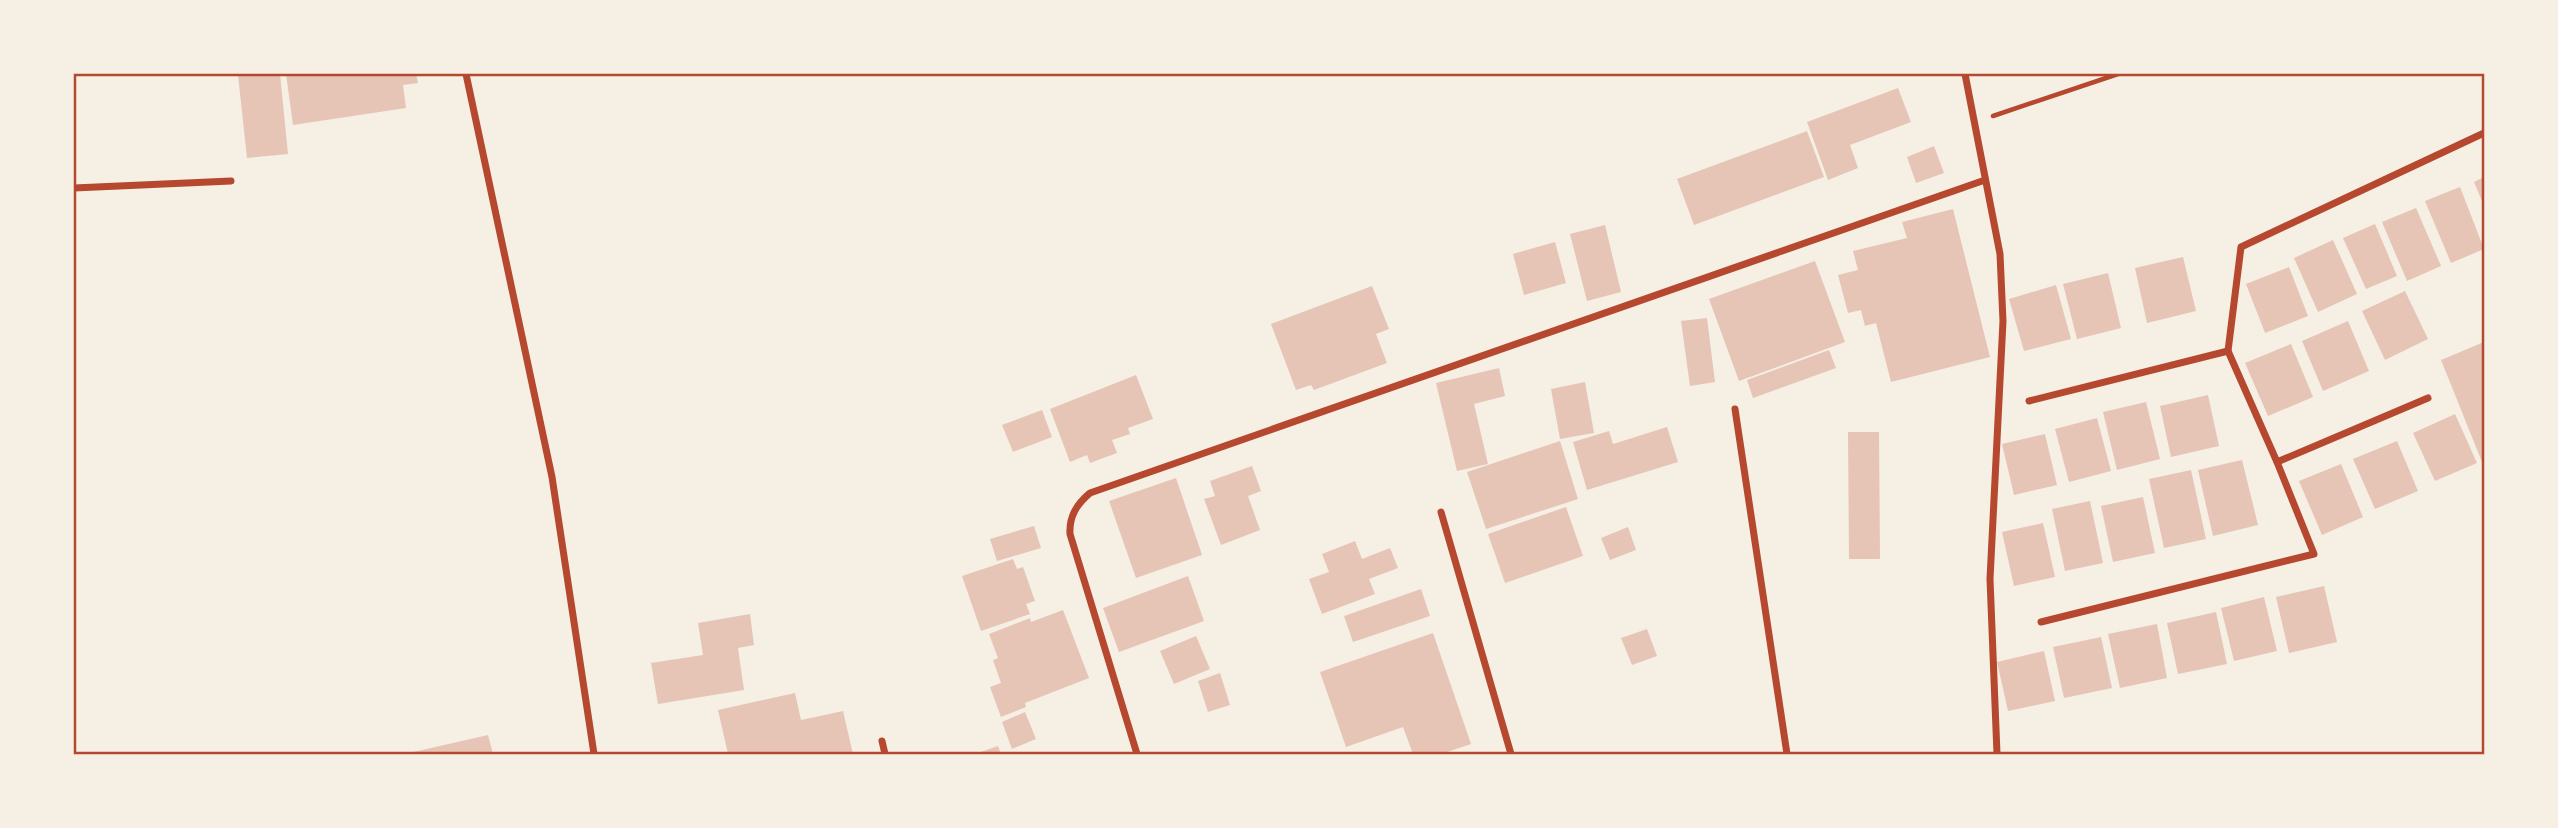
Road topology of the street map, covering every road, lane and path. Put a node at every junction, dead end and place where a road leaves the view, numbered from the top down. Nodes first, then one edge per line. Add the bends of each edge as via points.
1 (466, 74) edge
2 (1965, 74) edge
3 (2118, 74) edge
4 (1976, 122) junction
5 (2484, 133) edge
6 (1985, 180) junction
7 (231, 181) dead end
8 (74, 188) edge
9 (2228, 351) junction
10 (2428, 398) dead end
11 (2029, 401) dead end
12 (1735, 408) dead end
13 (2277, 462) junction
14 (1441, 512) dead end
15 (2041, 622) dead end
16 (882, 741) dead end
17 (594, 754) edge
18 (884, 754) edge
19 (1137, 754) edge
20 (1511, 754) edge
21 (1787, 754) edge
22 (1997, 754) edge

1 - 17 street via 552,477
2 - 4 street
3 - 4 path
4 - 6 street
5 - 9 street via 2241,247
6 - 19 street via 1090,493 1073,513 1070,534
6 - 22 street via 2000,254 2003,321 1990,579
7 - 8 street
9 - 11 street
9 - 13 street
10 - 13 street
12 - 21 street
13 - 15 street via 2314,554
14 - 20 street
16 - 18 street

